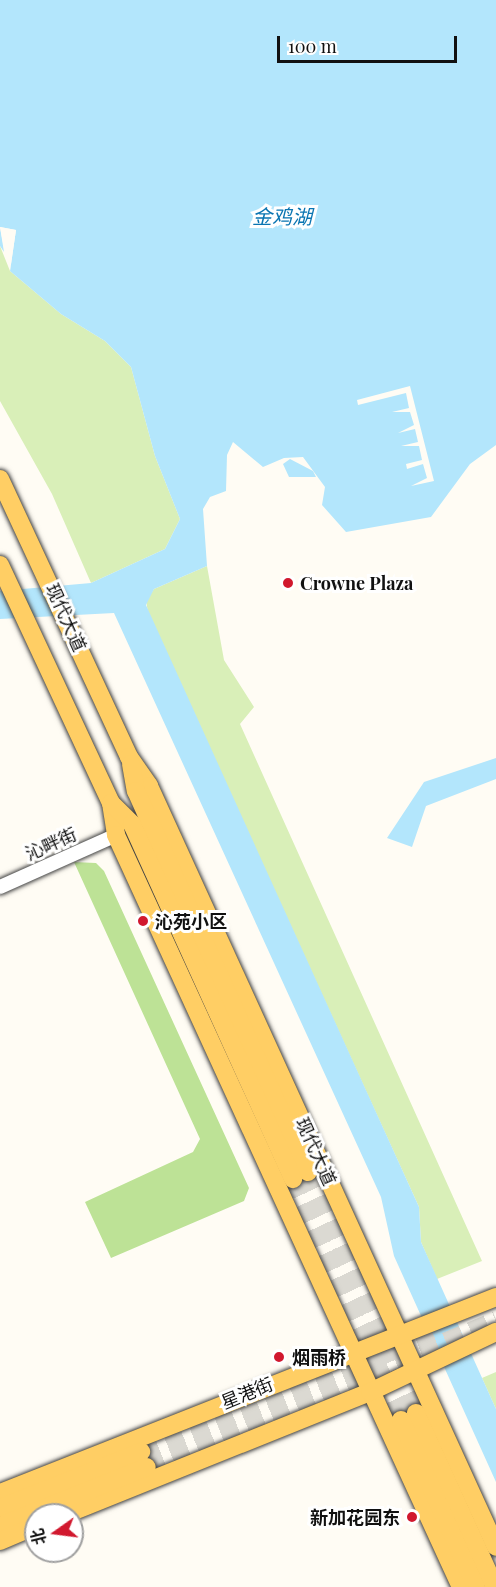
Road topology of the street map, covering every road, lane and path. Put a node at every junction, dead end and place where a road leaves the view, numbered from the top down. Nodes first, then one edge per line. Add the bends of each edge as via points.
1 (0, 478) edge
2 (0, 565) edge
3 (129, 757) junction
4 (111, 803) junction
5 (116, 835) junction
6 (0, 887) edge
7 (496, 1297) edge
8 (496, 1332) edge
9 (402, 1336) junction
10 (350, 1350) junction
11 (417, 1371) junction
12 (370, 1392) junction
13 (0, 1493) edge
14 (84, 1507) edge
15 (0, 1508) edge
16 (0, 1526) edge
17 (24, 1531) edge
18 (0, 1541) edge
19 (496, 1548) edge
20 (461, 1587) edge
21 (476, 1587) edge
22 (495, 1587) edge

1 - 3 main road, 现代大道
2 - 4 main road, 现代大道
3 - 4 main road, 现代大道 via 136,791 300,1176 132,824
3 - 9 main road, 现代大道 via 149,786
4 - 5 main road, 现代大道
5 - 6 street, 沁畔街
5 - 10 main road, 现代大道
7 - 9 main road, 星港街
8 - 11 main road
9 - 10 main road, 星港街
9 - 11 main road, 现代大道
10 - 12 main road, 现代大道
10 - 13 main road, 星港街
11 - 12 main road
11 - 19 main road, 现代大道
12 - 14 main road
12 - 20 main road, 现代大道
15 - 16 main road via 144,1460
17 - 18 main road
21 - 22 main road via 409,1417

